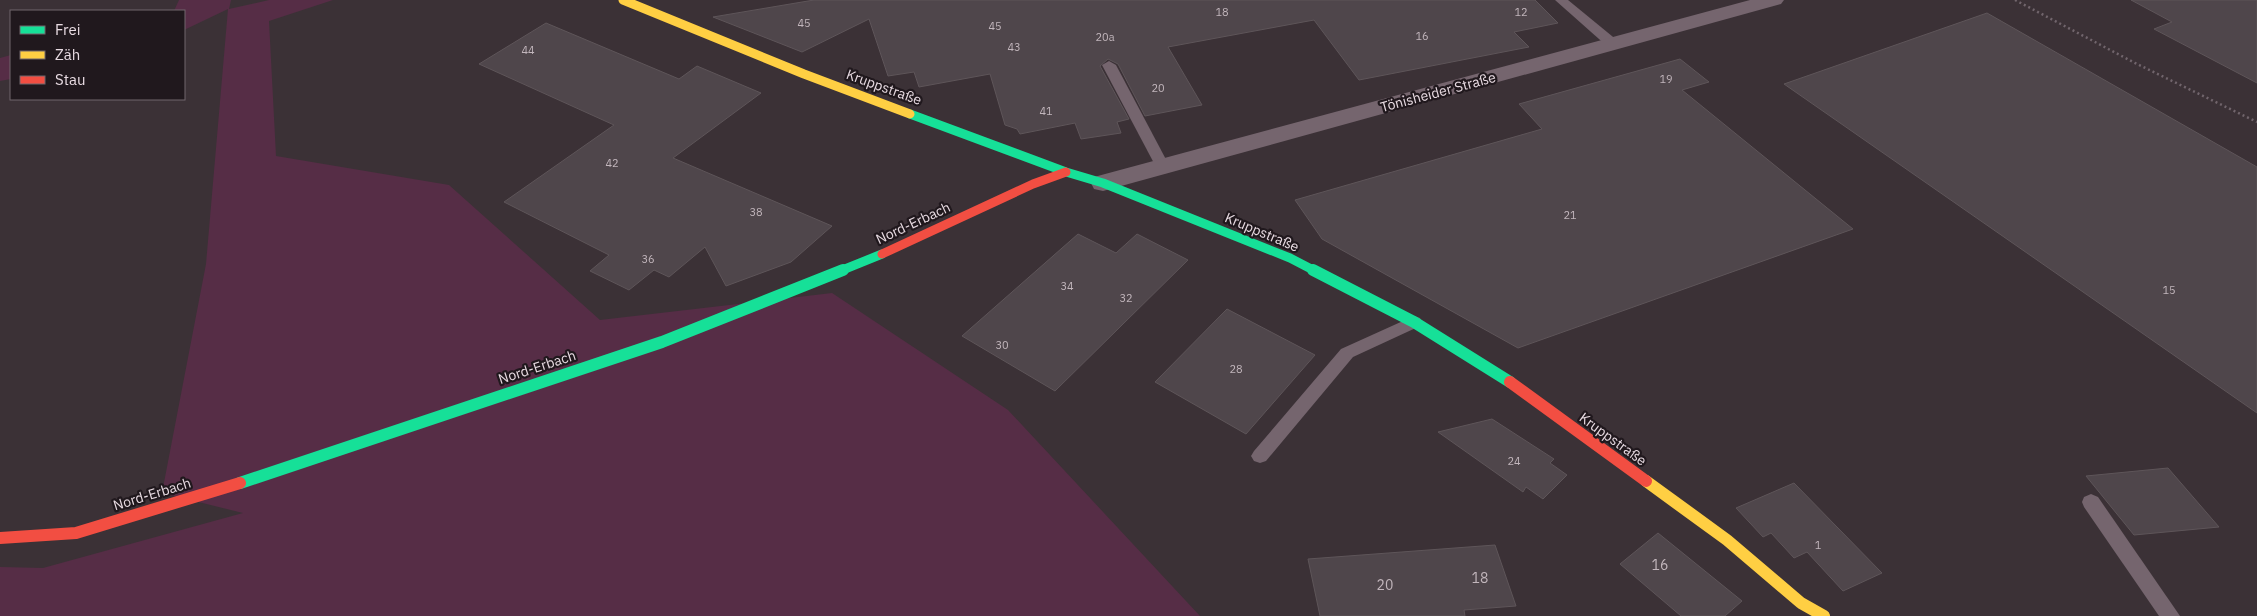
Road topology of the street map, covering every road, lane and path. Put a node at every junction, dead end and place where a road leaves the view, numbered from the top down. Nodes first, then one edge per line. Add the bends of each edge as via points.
1 (623, 0) edge
2 (1561, 0) edge
3 (1774, 0) edge
4 (2015, 0) edge
5 (1613, 44) junction
6 (1109, 65) dead end
7 (2257, 122) edge
8 (1163, 166) junction
9 (1066, 172) junction
10 (1103, 183) junction
11 (1414, 322) junction
12 (1260, 456) dead end
13 (2091, 502) dead end
14 (0, 538) edge
15 (1824, 616) edge
16 (2170, 616) edge

1 - 9 street, Kruppstraße via 804,74
2 - 5 lane
3 - 5 street, Tönisheider Straße
4 - 7 path
5 - 8 street, Tönisheider Straße
6 - 8 lane
8 - 10 street, Tönisheider Straße
9 - 10 street, Kruppstraße
9 - 14 street, Nord-Erbach via 875,257 662,342 233,485 76,533
10 - 11 street, Kruppstraße via 1290,258
11 - 12 lane via 1347,353
11 - 15 street, Kruppstraße via 1514,385 1727,540 1801,603
13 - 16 lane

